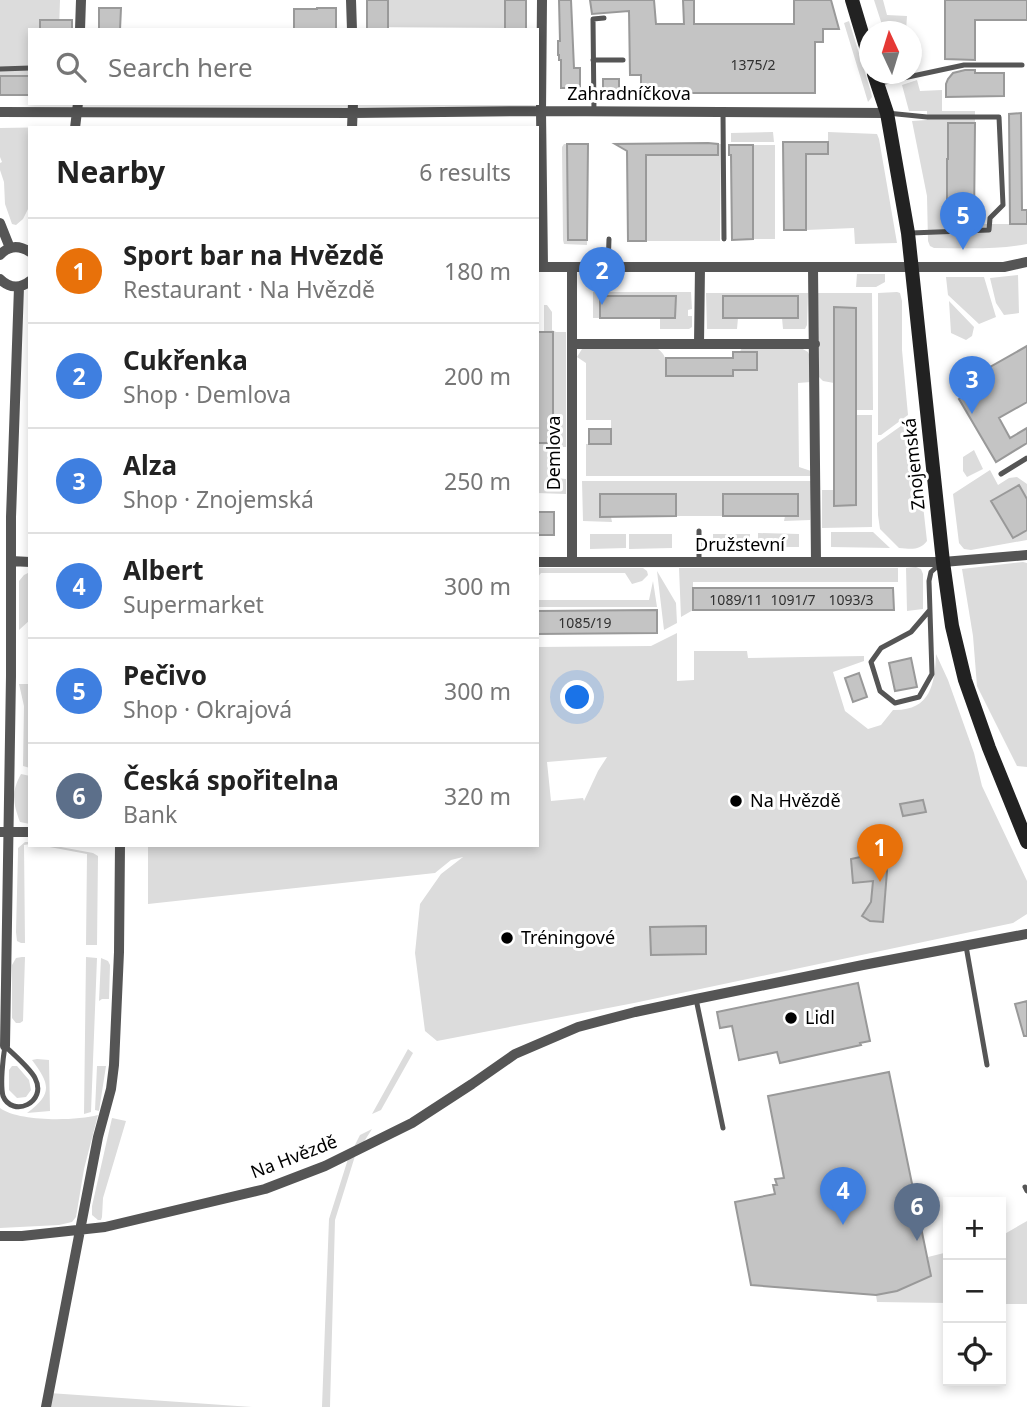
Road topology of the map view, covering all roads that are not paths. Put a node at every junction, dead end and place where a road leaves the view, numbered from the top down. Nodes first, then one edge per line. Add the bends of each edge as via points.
1 (81, 0) edge
2 (351, 0) edge
3 (542, 0) edge
4 (852, 0) edge
5 (604, 18) dead end
6 (859, 23) edge
7 (80, 28) edge
8 (352, 28) edge
9 (593, 60) junction
10 (623, 60) dead end
11 (539, 65) edge
12 (1022, 65) dead end
13 (28, 68) edge
14 (0, 69) edge
15 (922, 72) edge
16 (877, 84) edge
17 (78, 108) edge
18 (353, 108) edge
19 (541, 111) junction
20 (0, 112) edge
21 (594, 112) junction
22 (723, 113) junction
23 (887, 113) junction
24 (75, 126) edge
25 (352, 126) edge
26 (0, 223) edge
27 (908, 233) junction
28 (609, 239) dead end
29 (724, 239) dead end
30 (28, 246) edge
31 (10, 248) junction
32 (0, 255) edge
33 (1027, 262) edge
34 (540, 267) edge
35 (572, 267) junction
36 (608, 267) junction
37 (700, 267) junction
38 (813, 267) junction
39 (912, 267) junction
40 (0, 279) edge
41 (24, 284) edge
42 (572, 344) junction
43 (699, 344) junction
44 (815, 345) junction
45 (1027, 458) edge
46 (1001, 474) dead end
47 (5, 516) edge
48 (699, 531) dead end
49 (1027, 555) edge
50 (11, 561) junction
51 (28, 562) edge
52 (539, 562) edge
53 (572, 562) junction
54 (699, 562) junction
55 (816, 562) junction
56 (943, 562) junction
57 (929, 611) junction
58 (4, 832) edge
59 (28, 832) edge
60 (1027, 842) edge
61 (120, 847) edge
62 (1027, 934) edge
63 (967, 946) junction
64 (696, 999) junction
65 (5, 1046) junction
66 (987, 1065) dead end
67 (723, 1128) dead end
68 (80, 1231) junction
69 (0, 1236) edge
70 (46, 1407) edge

1 - 7 street
2 - 8 street
3 - 11 street
4 - 6 street
5 - 9 lane via 593,19
9 - 10 lane
9 - 21 lane
11 - 19 street
12 - 15 lane via 964,65
13 - 14 lane
16 - 23 street, Znojemská
17 - 18 street, Zahradníčkova
17 - 20 street, Zahradníčkova
17 - 24 street
18 - 19 street, Zahradníčkova
18 - 25 street
19 - 21 street, Zahradníčkova
19 - 34 street
21 - 22 street, Zahradníčkova
22 - 23 street, Zahradníčkova
22 - 29 lane
23 - 27 street, Znojemská
23 - 27 lane via 999,117 1003,205 990,218 989,230
26 - 31 street
27 - 39 street, Znojemská
28 - 36 lane
30 - 31 street
31 - 32 street
33 - 39 street via 1004,267
34 - 35 street
35 - 36 street
35 - 42 street, Demlova
36 - 37 street
37 - 38 street
37 - 43 street
38 - 39 street
38 - 44 street
39 - 56 street, Znojemská
40 - 41 street via 8,286
41 - 47 street
42 - 43 street
42 - 53 street, Demlova
43 - 44 street
44 - 55 street
45 - 46 lane
47 - 50 street
48 - 54 lane
49 - 56 street, Družstevní
50 - 51 street
50 - 58 street
52 - 53 street, Družstevní
53 - 54 street, Družstevní
54 - 55 street, Družstevní
55 - 56 street, Družstevní
56 - 57 lane via 931,572
56 - 60 street, Znojemská via 965,680
57 - 57 lane via 932,674 919,697 895,703 880,691 871,662 881,648 911,632
58 - 59 street
58 - 65 street
61 - 68 street via 114,1065
62 - 63 street, Na Hvězdě
63 - 64 street, Na Hvězdě
63 - 66 lane
64 - 67 lane
64 - 68 street, Na Hvězdě via 578,1027 515,1054 412,1123 325,1166 252,1192
65 - 65 lane via 2,1096 15,1106 26,1106 39,1089 35,1076
68 - 69 street, Na Hvězdě
68 - 70 street

